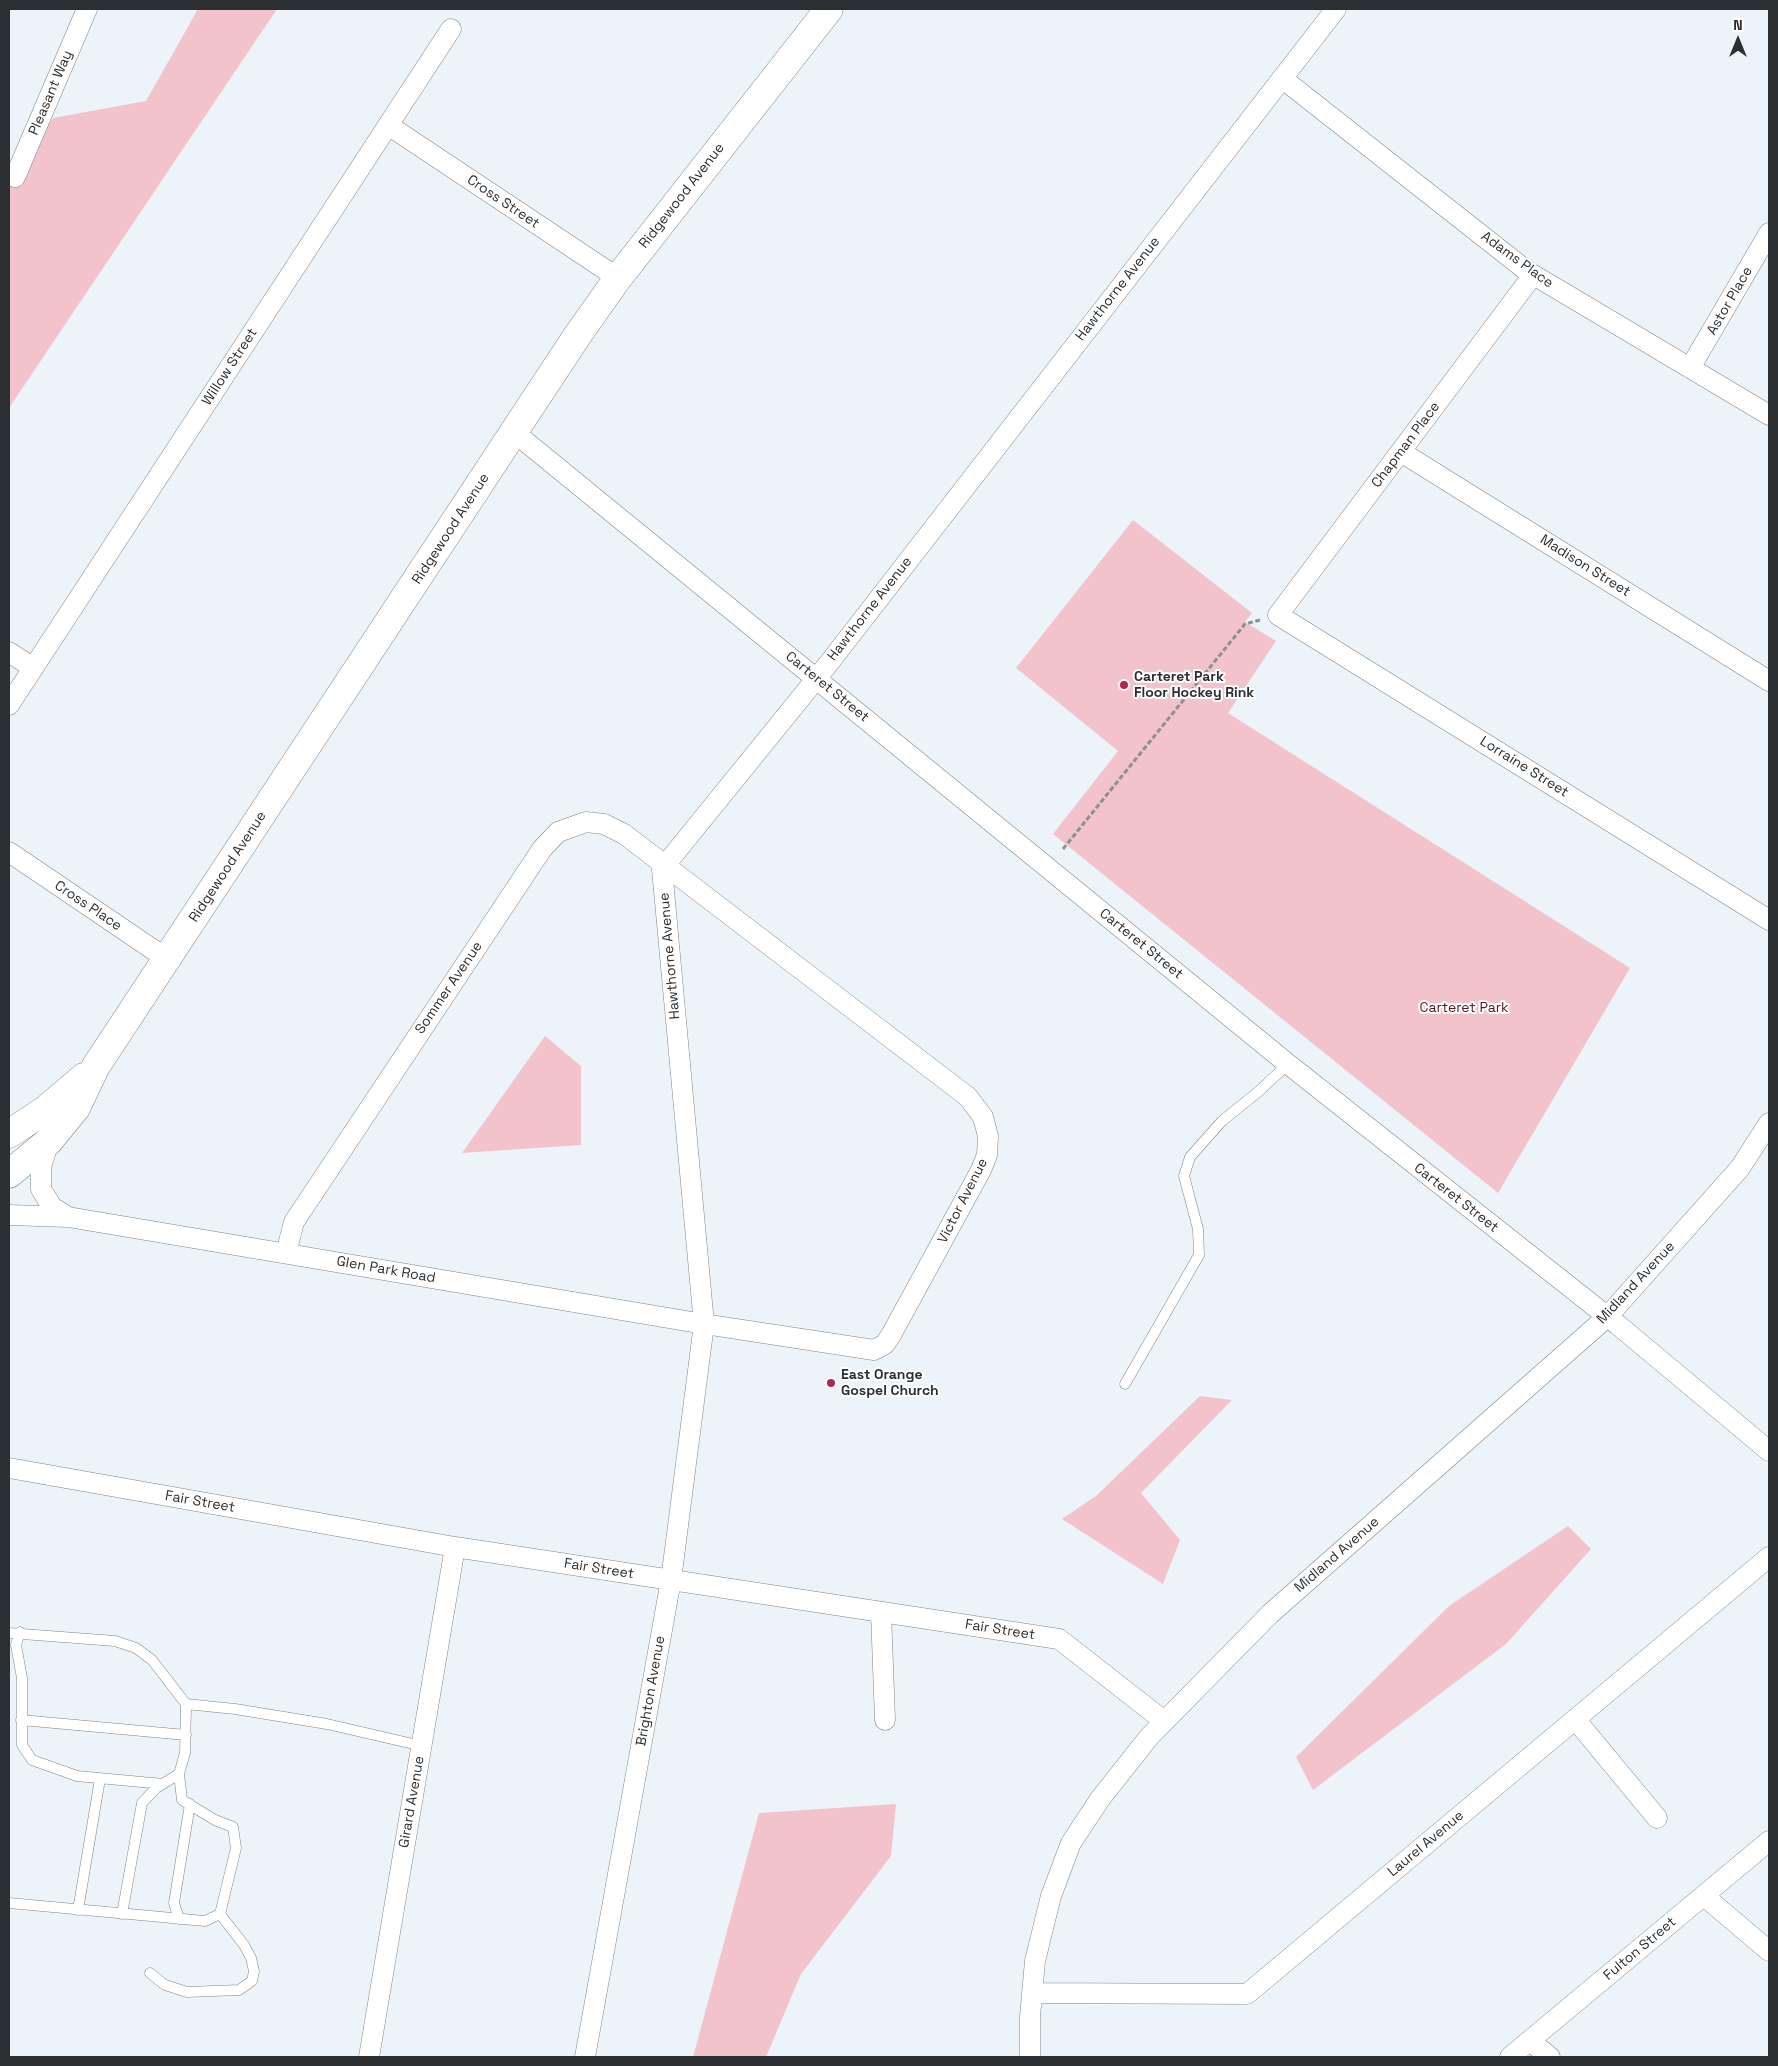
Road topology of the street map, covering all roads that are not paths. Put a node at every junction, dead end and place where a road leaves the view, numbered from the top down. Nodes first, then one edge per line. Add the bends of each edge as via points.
1 (87, 9) edge
2 (829, 9) edge
3 (1336, 9) edge
4 (451, 29) dead end
5 (1283, 79) junction
6 (388, 125) junction
7 (12, 176) edge
8 (1769, 233) edge
9 (1533, 275) junction
10 (618, 278) junction
11 (1690, 368) junction
12 (1769, 415) edge
13 (515, 433) junction
14 (1401, 452) junction
15 (1278, 615) joint
16 (9, 652) edge
17 (34, 668) junction
18 (817, 678) junction
19 (1769, 681) edge
20 (9, 705) edge
21 (9, 852) edge
22 (665, 865) junction
23 (1769, 920) edge
24 (167, 959) junction
25 (1288, 1064) junction
26 (96, 1066) junction
27 (1769, 1123) edge
28 (15, 1126) edge
29 (49, 1141) junction
30 (9, 1174) edge
31 (9, 1215) edge
32 (68, 1217) junction
33 (286, 1253) junction
34 (1607, 1316) junction
35 (704, 1324) junction
36 (1125, 1384) dead end
37 (1769, 1451) edge
38 (9, 1468) edge
39 (455, 1547) junction
40 (1769, 1557) edge
41 (671, 1580) junction
42 (881, 1612) junction
43 (20, 1632) junction
44 (9, 1633) edge
45 (186, 1704) junction
46 (1575, 1719) junction
47 (21, 1720) junction
48 (885, 1720) dead end
49 (1164, 1722) junction
50 (186, 1735) junction
51 (422, 1746) junction
52 (179, 1774) junction
53 (100, 1779) junction
54 (163, 1784) junction
55 (190, 1804) junction
56 (1657, 1818) dead end
57 (1769, 1841) edge
58 (1704, 1896) junction
59 (9, 1903) edge
60 (78, 1910) junction
61 (122, 1914) junction
62 (220, 1914) junction
63 (179, 1919) junction
64 (1769, 1951) edge
65 (150, 1974) dead end
66 (1032, 1993) junction
67 (1530, 2041) junction
68 (369, 2057) edge
69 (585, 2057) edge
70 (1030, 2057) edge
71 (1510, 2057) edge
72 (1550, 2057) edge

1 - 7 street, Pleasant Way
2 - 10 street, Ridgewood Avenue
3 - 5 street, Hawthorne Avenue
4 - 6 street, Willow Street
5 - 9 street, Adams Place
5 - 18 street, Hawthorne Avenue
6 - 10 street, Cross Street
6 - 17 street, Willow Street
8 - 11 street, Astor Place
9 - 11 street, Adams Place
9 - 14 street, Chapman Place
10 - 13 street, Ridgewood Avenue
11 - 12 street, Adams Place
13 - 18 street, Carteret Street
13 - 24 street, Ridgewood Avenue
14 - 15 street, Chapman Place
14 - 19 street, Madison Street
15 - 23 street, Lorraine Street
16 - 17 street
17 - 20 street, Willow Street
18 - 22 street, Hawthorne Avenue
18 - 25 street, Carteret Street
21 - 24 street, Cross Place
22 - 33 street, Sommer Avenue via 620,831 604,824 586,822 574,825 549,840 294,1222
22 - 35 street, Hawthorne Avenue via 662,869
22 - 35 street, Victor Avenue via 968,1097 983,1117 988,1136 987,1155 981,1170 885,1344 874,1350
24 - 26 street, Ridgewood Avenue
25 - 34 street, Carteret Street
25 - 36 lane via 1222,1121 1190,1157 1184,1176 1198,1229 1199,1255
26 - 28 street via 63,1096
26 - 29 street via 76,1108
27 - 34 street, Midland Avenue via 1740,1168
29 - 30 street
29 - 32 street, Glen Park Road via 41,1167 41,1189 52,1207
31 - 32 street, Glen Park Road
32 - 33 street, Glen Park Road
33 - 35 street, Glen Park Road
34 - 37 street, Carteret Street
34 - 49 street, Midland Avenue via 1270,1614
35 - 41 street, Brighton Avenue
38 - 39 street, Fair Street
39 - 41 street, Fair Street
39 - 51 street, Girard Avenue
40 - 46 street, Laurel Avenue
41 - 42 street, Fair Street
41 - 69 street, Brighton Avenue
42 - 48 street
42 - 49 street, Fair Street via 1059,1639
43 - 44 lane
43 - 45 lane via 115,1641 136,1648 152,1660
43 - 47 lane via 16,1645 22,1678
45 - 50 lane
45 - 51 lane via 327,1724
46 - 56 street
46 - 66 street, Laurel Avenue via 1247,1994
47 - 50 lane
47 - 53 lane via 22,1745 32,1760 77,1776
49 - 66 street, Midland Avenue via 1100,1799 1072,1843 1051,1896 1035,1961
50 - 52 lane
51 - 68 street, Girard Avenue
52 - 54 lane
52 - 55 lane via 182,1800
53 - 54 lane
53 - 60 lane
54 - 61 lane via 142,1803
55 - 62 lane via 233,1827 236,1848
55 - 63 lane via 174,1903
57 - 58 street, Fulton Street
58 - 64 street
58 - 67 street, Fulton Street
59 - 60 lane
60 - 61 lane
61 - 63 lane
62 - 63 lane via 205,1921
62 - 65 lane via 251,1958 252,1981 239,1990 187,1992 165,1985
66 - 70 street, Midland Avenue
67 - 71 street, Fulton Street
67 - 72 street

